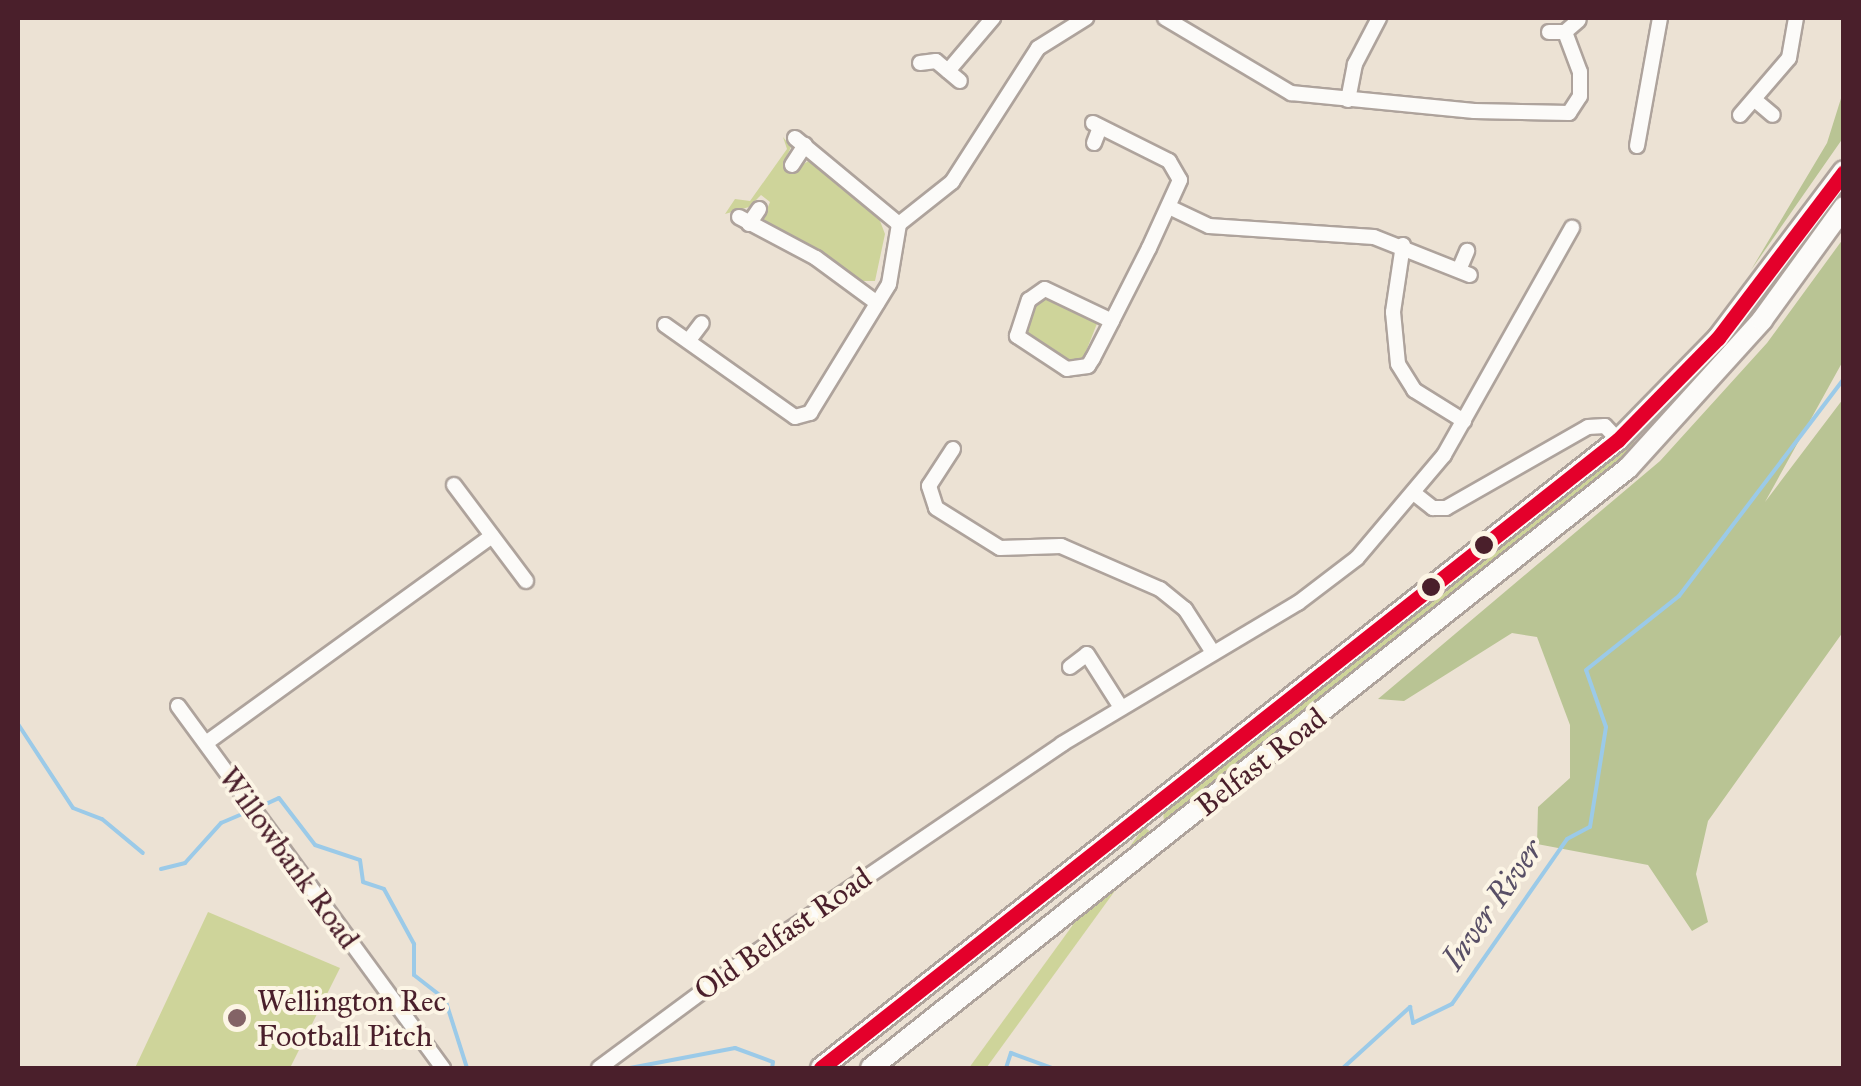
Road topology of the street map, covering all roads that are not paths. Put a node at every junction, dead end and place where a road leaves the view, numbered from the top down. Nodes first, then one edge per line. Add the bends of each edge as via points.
1 (993, 18) edge
2 (1086, 18) edge
3 (1165, 18) edge
4 (1379, 18) edge
5 (1660, 18) edge
6 (1796, 18) edge
7 (1579, 20) dead end
8 (1549, 32) dead end
9 (1565, 32) junction
10 (920, 63) dead end
11 (1348, 100) junction
12 (1755, 100) junction
13 (1740, 115) dead end
14 (1773, 115) dead end
15 (1643, 138) dead end
16 (1094, 143) dead end
17 (792, 165) dead end
18 (1844, 171) edge
19 (1168, 206) junction
20 (1844, 207) edge
21 (759, 210) dead end
22 (900, 224) junction
23 (1572, 228) dead end
24 (1403, 245) junction
25 (1467, 251) dead end
26 (878, 303) junction
27 (1112, 321) junction
28 (702, 323) dead end
29 (665, 325) dead end
30 (689, 340) junction
31 (1464, 422) junction
32 (1618, 440) junction
33 (953, 449) dead end
34 (454, 484) dead end
35 (1415, 494) junction
36 (492, 536) junction
37 (526, 581) dead end
38 (1212, 651) junction
39 (1070, 667) dead end
40 (178, 706) dead end
41 (1120, 706) junction
42 (206, 743) junction
43 (443, 1068) edge
44 (599, 1068) edge
45 (822, 1068) edge
46 (872, 1068) edge

1 - 10 street via 954,76 936,62
2 - 22 street via 1038,48 952,182
3 - 11 street via 1291,92
4 - 11 street via 1355,64
5 - 15 street
6 - 12 street via 1789,58
7 - 9 street
8 - 9 street
9 - 11 street via 1580,72 1580,96 1568,113
12 - 13 street
12 - 14 street
16 - 19 street via 1096,125 1177,168 1180,180
17 - 22 street via 800,142
18 - 32 highway, Belfast Road via 1718,338
19 - 24 street via 1208,226
19 - 27 street
20 - 46 highway, Belfast Road via 1762,320 1646,450 1544,538
21 - 26 street via 744,221 816,258
22 - 26 street via 889,284
23 - 31 street, Old Belfast Road
24 - 25 street via 1464,272
24 - 31 street via 1392,312 1402,375
26 - 30 street via 810,413 796,417 710,362
27 - 27 street via 1045,289 1029,300 1017,336 1021,344 1078,369 1088,366
28 - 30 street
29 - 30 street
31 - 35 street, Old Belfast Road
32 - 35 street via 1605,426 1588,428 1446,508
32 - 45 highway, Belfast Road
33 - 38 street via 928,486 936,508 1000,548 1061,546 1160,589 1186,609
34 - 36 street
35 - 38 street, Old Belfast Road via 1342,569 1298,603
36 - 37 street
36 - 42 street, Willowbank Road
38 - 41 street, Old Belfast Road
39 - 41 street via 1087,654
40 - 42 street, Willowbank Road
41 - 44 street, Old Belfast Road via 758,951
42 - 43 street, Willowbank Road

